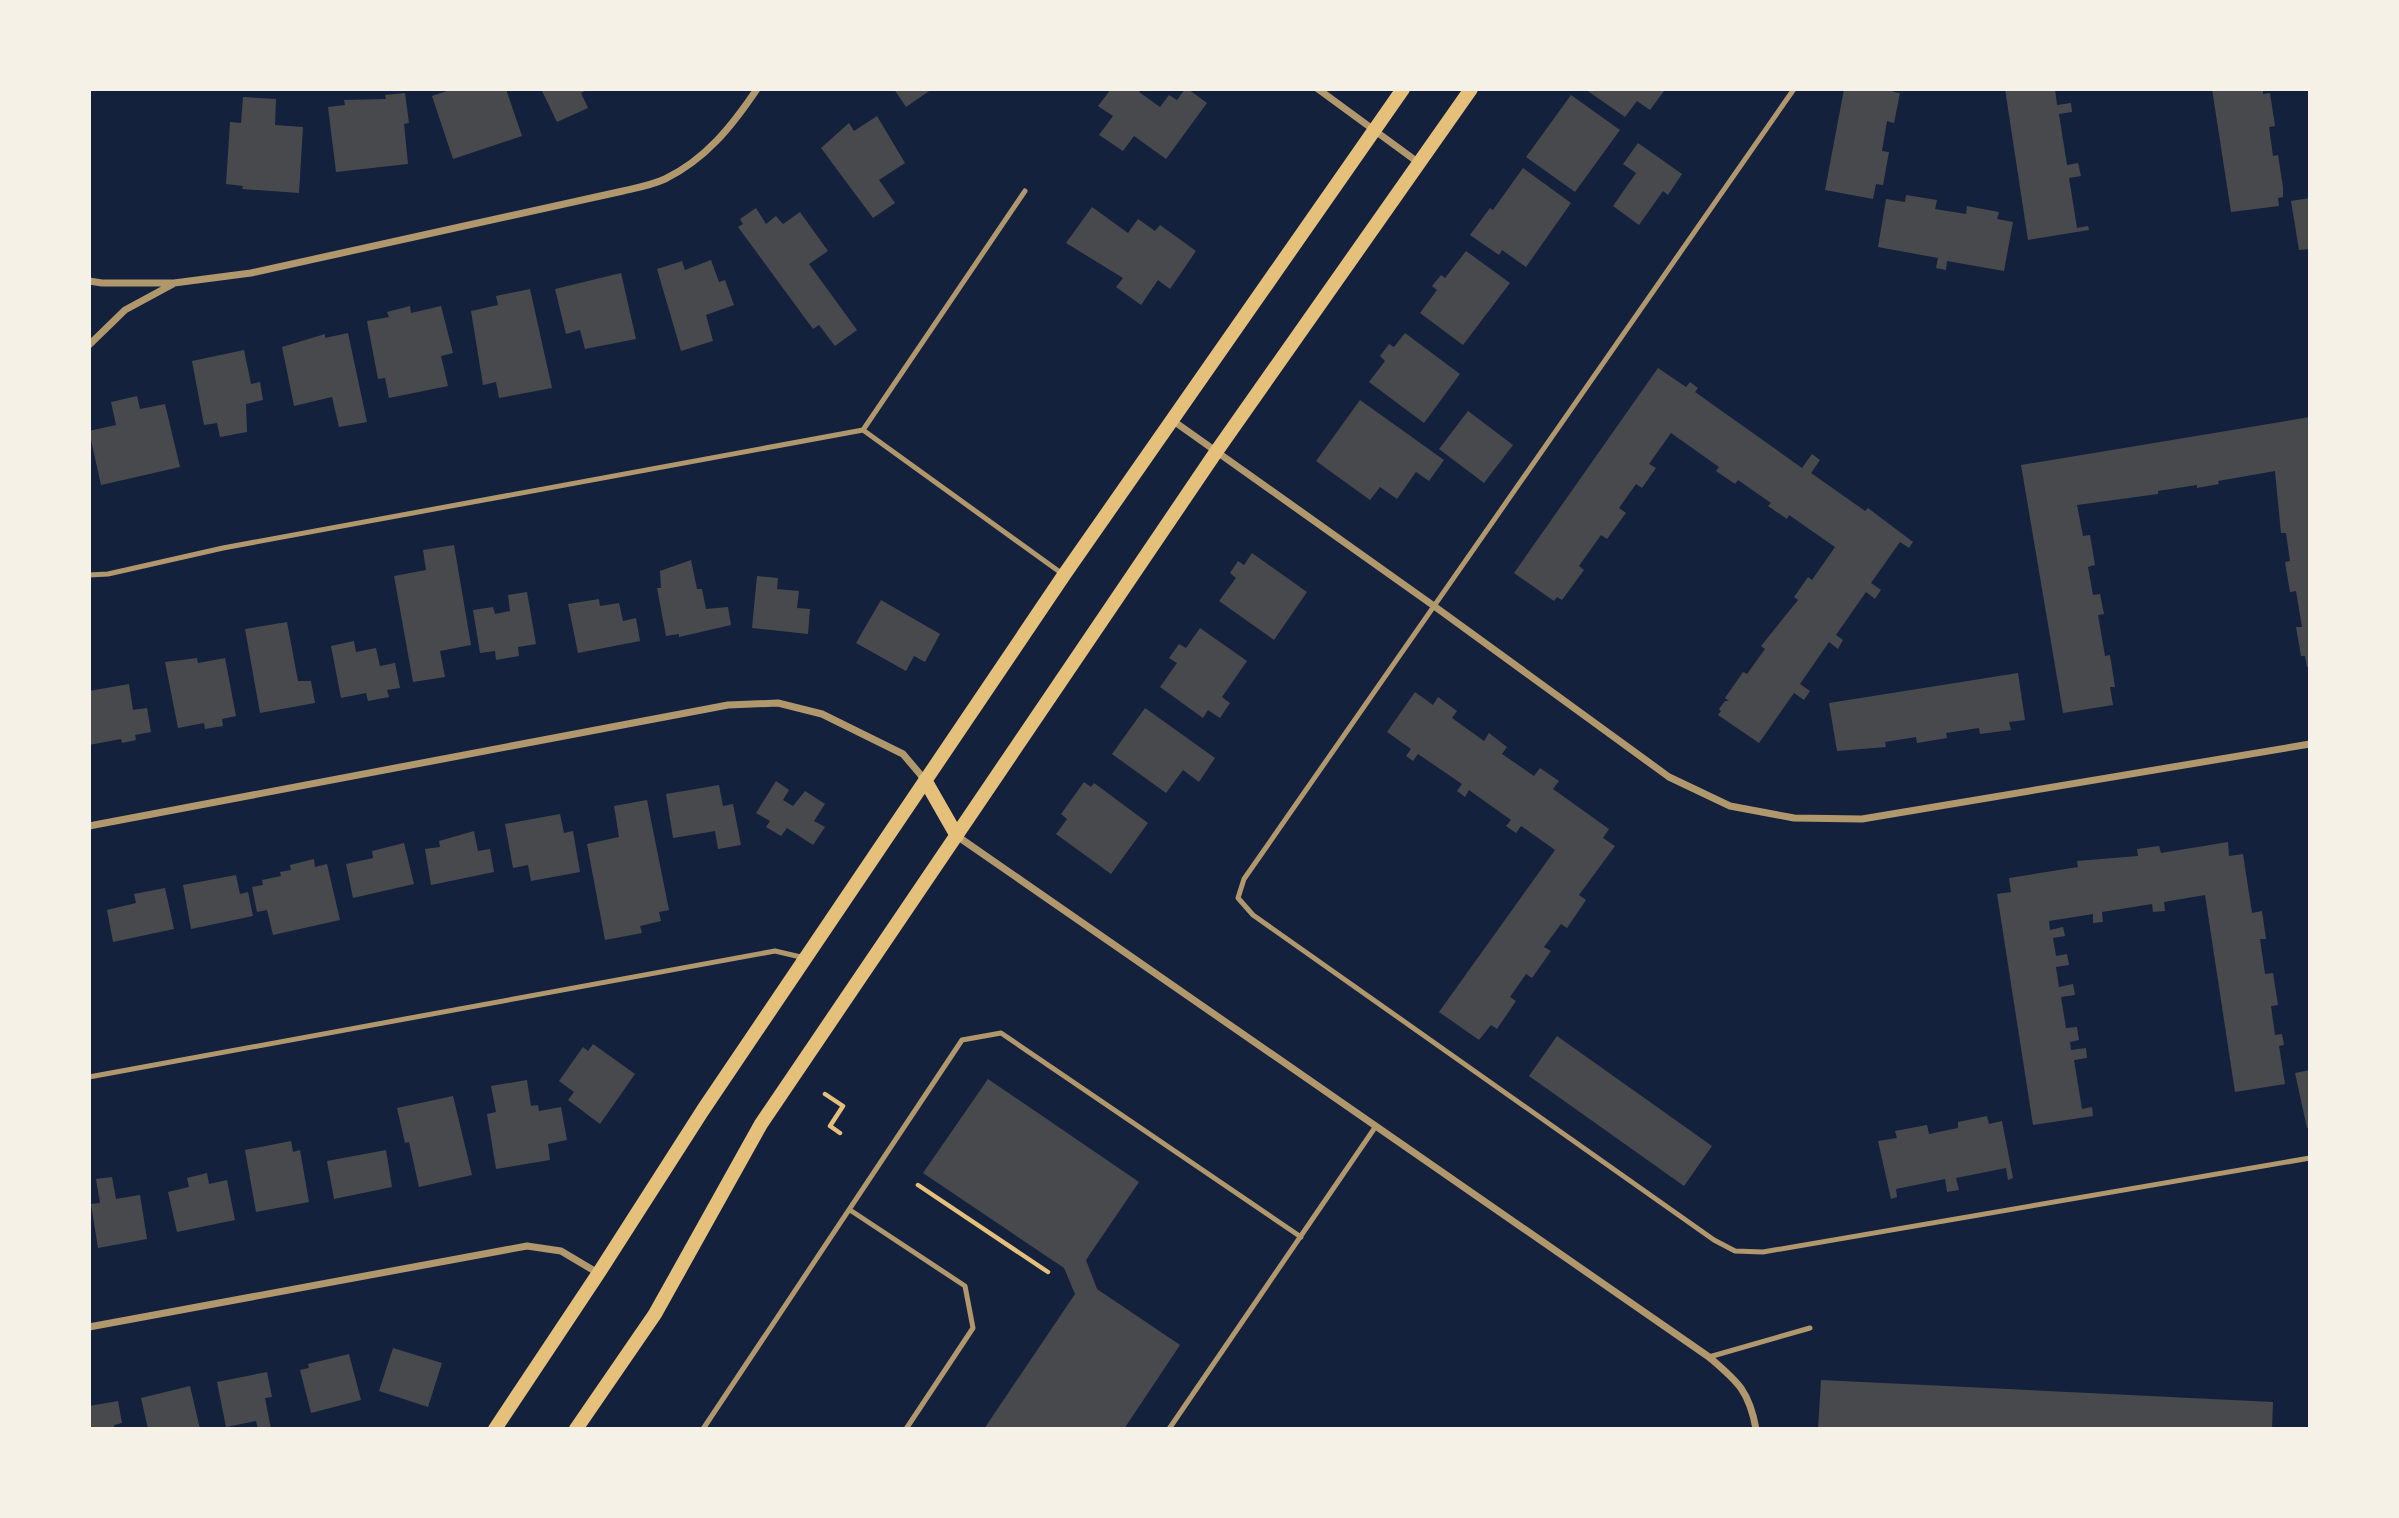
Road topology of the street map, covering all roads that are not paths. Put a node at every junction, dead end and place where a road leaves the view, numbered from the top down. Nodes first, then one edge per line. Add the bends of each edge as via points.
1 (757, 89) edge
2 (1318, 89) edge
3 (1403, 89) edge
4 (1471, 89) edge
5 (1794, 89) edge
6 (1373, 130) junction
7 (1419, 163) junction
8 (1025, 191) dead end
9 (89, 281) edge
10 (174, 283) junction
11 (89, 345) edge
12 (1172, 420) junction
13 (863, 430) junction
14 (1216, 452) junction
15 (89, 575) edge
16 (1064, 575) junction
17 (1434, 606) junction
18 (2310, 744) edge
19 (925, 780) junction
20 (89, 825) edge
21 (957, 836) junction
22 (806, 958) junction
23 (89, 1077) edge
24 (1376, 1126) junction
25 (2310, 1158) edge
26 (850, 1210) junction
27 (1301, 1237) junction
28 (598, 1274) junction
29 (89, 1327) edge
30 (1810, 1328) dead end
31 (1709, 1356) junction
32 (495, 1429) edge
33 (576, 1429) edge
34 (703, 1429) edge
35 (906, 1429) edge
36 (1169, 1429) edge
37 (1756, 1429) edge

1 - 10 street via 707,152 664,180 264,270
2 - 6 street
3 - 6 main road
4 - 7 main road
5 - 17 lane
6 - 7 street
6 - 12 main road
7 - 14 main road
8 - 13 lane
9 - 10 street
10 - 11 street via 125,310
12 - 14 street
12 - 16 main road
13 - 15 lane
13 - 16 lane
14 - 17 street
14 - 21 main road
16 - 19 main road
17 - 18 street via 1669,777 1730,806 1794,818 1862,819
17 - 25 lane via 1244,879 1238,898 1253,915 1714,1240 1735,1251 1763,1252
19 - 20 street via 903,754 822,714 778,703 729,705
19 - 21 main road
19 - 22 main road
21 - 24 street
21 - 33 main road via 761,1124 655,1314
22 - 23 lane via 775,951
22 - 28 main road
24 - 27 lane
24 - 31 street
26 - 27 lane via 962,1040 1001,1033
26 - 34 lane
26 - 35 lane via 965,1286 973,1328
27 - 36 lane
28 - 29 street via 561,1251 527,1246
28 - 32 main road
30 - 31 lane
31 - 37 street via 1739,1382

